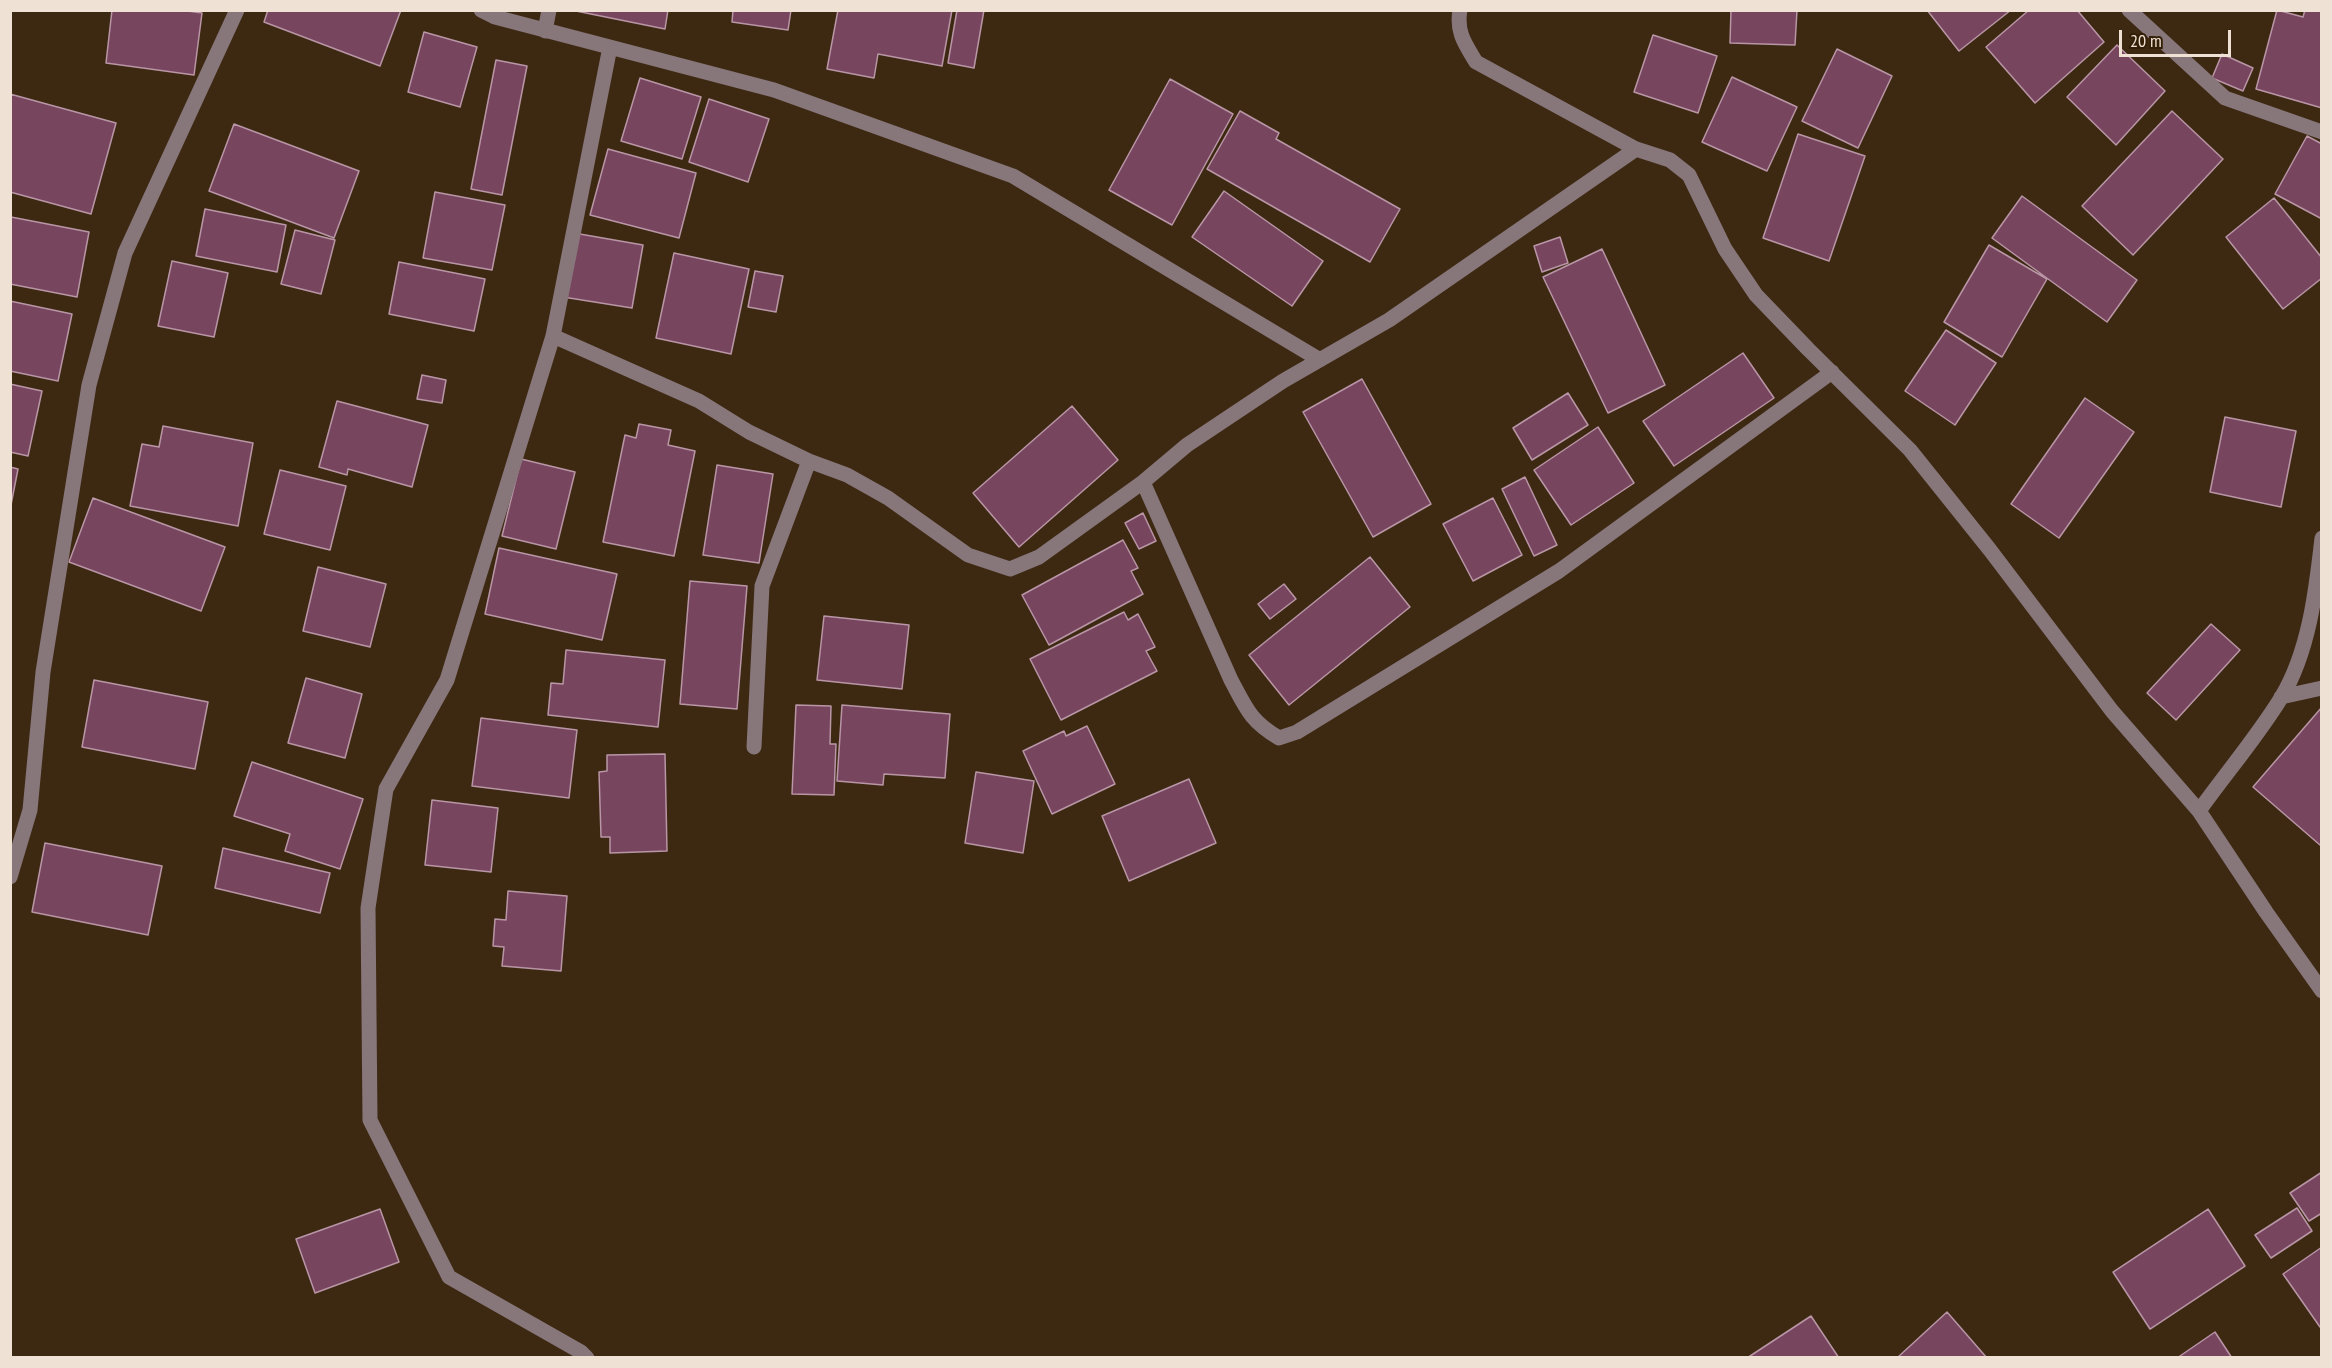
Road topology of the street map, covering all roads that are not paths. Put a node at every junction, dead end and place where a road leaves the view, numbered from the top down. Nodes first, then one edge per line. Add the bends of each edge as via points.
1 (237, 10) edge
2 (481, 10) edge
3 (549, 10) edge
4 (1460, 10) edge
5 (2130, 10) edge
6 (545, 31) junction
7 (610, 47) junction
8 (2322, 132) edge
9 (1636, 149) junction
10 (553, 336) junction
11 (1320, 360) junction
12 (1832, 372) junction
13 (809, 460) junction
14 (1143, 482) junction
15 (2322, 538) edge
16 (2322, 688) edge
17 (2281, 697) junction
18 (754, 747) dead end
19 (2199, 811) junction
20 (10, 877) edge
21 (2322, 991) edge
22 (587, 1358) edge

1 - 20 street via 125,253 89,385 43,672 30,810
2 - 6 street
3 - 6 street
4 - 9 street via 1461,38 1476,62
5 - 8 street via 2225,98
6 - 7 street
7 - 10 street
7 - 11 street via 774,90 1013,176
9 - 11 street via 1389,320
9 - 12 street via 1670,160 1689,175 1725,249 1756,295
10 - 13 street via 699,401 749,432
10 - 22 street via 447,680 386,789 368,908 370,1120 449,1277
11 - 14 street via 1187,445
12 - 14 street via 1559,571 1297,732 1279,738 1260,726 1231,680
12 - 19 street via 1910,450 2112,711
13 - 14 street via 888,498 968,555 1010,569 1039,557
13 - 18 street via 762,586
15 - 17 street via 2303,646
16 - 17 street
17 - 19 street
19 - 21 street

